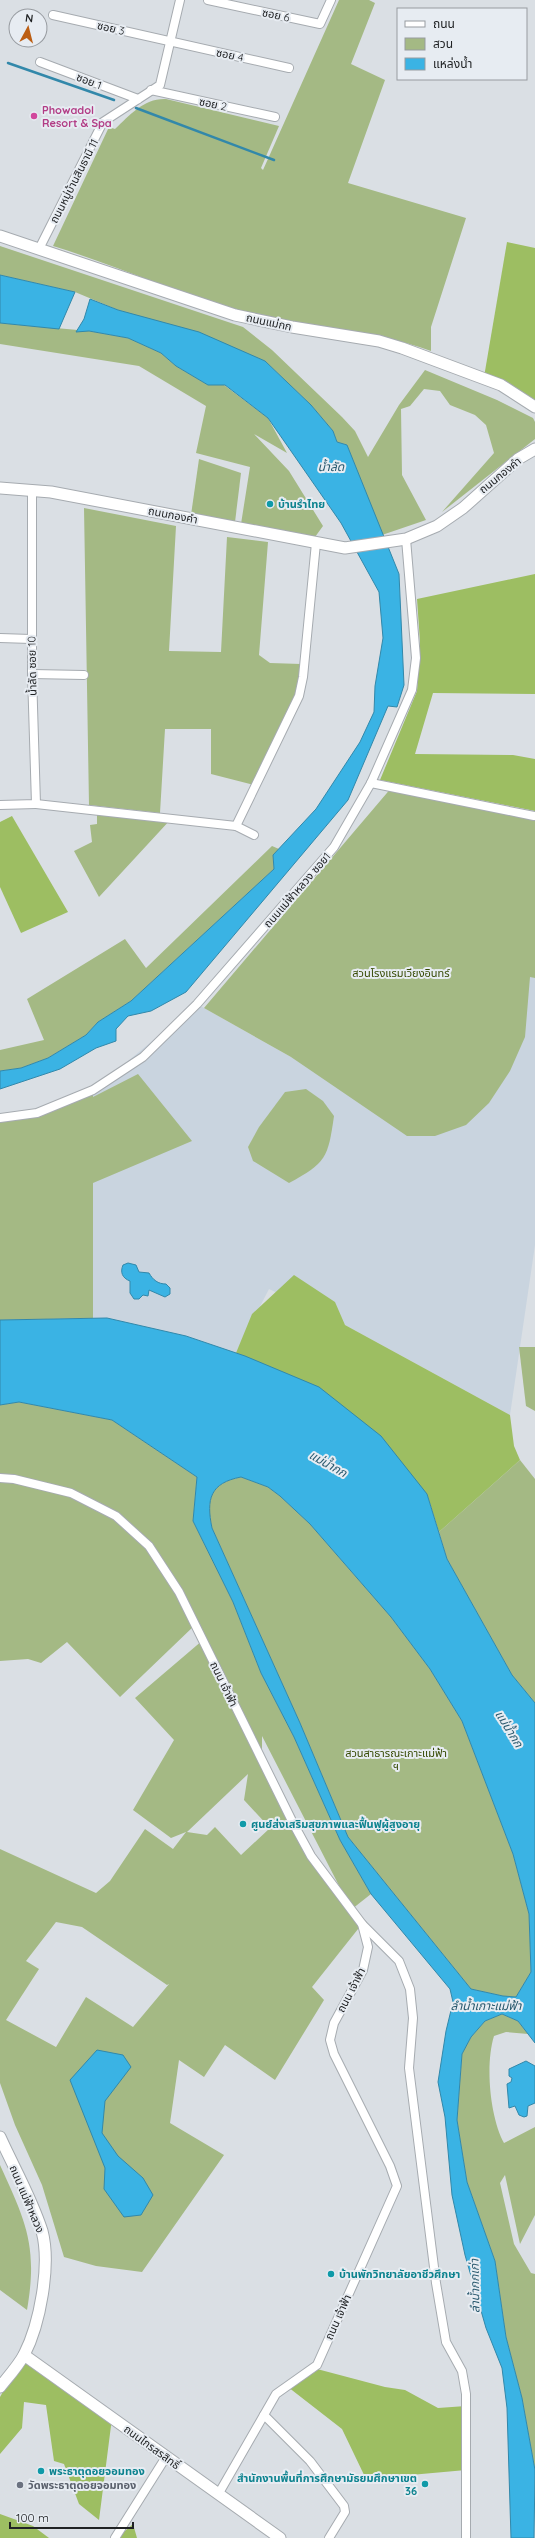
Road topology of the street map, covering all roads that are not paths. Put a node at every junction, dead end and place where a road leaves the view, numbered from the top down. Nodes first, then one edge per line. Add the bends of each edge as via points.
1 (180, 0) edge
2 (208, 0) edge
3 (331, 0) edge
4 (52, 15) dead end
5 (170, 42) junction
6 (40, 62) dead end
7 (290, 68) dead end
8 (151, 90) junction
9 (138, 99) junction
10 (275, 117) dead end
11 (0, 236) edge
12 (39, 249) junction
13 (535, 407) edge
14 (535, 449) edge
15 (0, 488) edge
16 (32, 491) junction
17 (406, 539) junction
18 (316, 543) junction
19 (0, 638) edge
20 (31, 639) junction
21 (32, 674) junction
22 (84, 675) dead end
23 (371, 783) junction
24 (36, 804) junction
25 (0, 805) edge
26 (534, 818) edge
27 (236, 826) junction
28 (254, 834) dead end
29 (0, 1118) edge
30 (0, 1478) edge
31 (362, 1924) junction
32 (0, 2137) edge
33 (24, 2355) junction
34 (0, 2387) edge
35 (264, 2415) junction
36 (166, 2457) junction
37 (219, 2493) junction
38 (116, 2538) edge
39 (280, 2538) edge
40 (329, 2538) edge
41 (466, 2538) edge

1 - 5 street, ถนนหมู่บ้านสินธานี 11
2 - 3 street, ซอย 6 via 320,24
4 - 5 street, ซอย 3
5 - 7 street, ซอย 4
5 - 8 street, ถนนหมู่บ้านสินธานี 11 via 160,85
6 - 9 street, ซอย 1
8 - 9 street, ถนนหมู่บ้านสินธานี 11
8 - 10 street, ซอย 2
9 - 12 street, ถนนหมู่บ้านสินธานี 11 via 103,122
11 - 12 street, ถนนแม่กก
12 - 13 street, ถนนแม่กก via 235,315 278,325 379,341 402,348 490,380 517,393
14 - 17 street, ถนนกองคำ via 518,459 463,508 437,526
15 - 16 street, ถนนกองคำ
16 - 18 street, ถนนกองคำ via 51,492
16 - 20 street, น้ำลัด ซอย 10
17 - 18 street, ถนนกองคำ via 345,548
17 - 23 street, ถนนแม่ฟ้าหลวง ซอย1 via 416,658 412,690
18 - 27 street via 299,696
19 - 20 street
20 - 21 street, น้ำลัด ซอย 10
21 - 22 street
21 - 24 street, น้ำลัด ซอย 10
23 - 26 street
23 - 29 street, ถนนแม่ฟ้าหลวง ซอย1 via 334,847 197,1004 143,1057 79,1096 37,1113
24 - 25 street
24 - 27 street
27 - 28 street
30 - 31 street, ถนน เจ้าฟ้า via 71,1493 116,1516 149,1546 179,1592 311,1856
31 - 35 street, ถนน เจ้าฟ้า via 368,1947 363,1970 334,2022 330,2040 334,2054 390,2166 397,2186 317,2365 276,2394
31 - 41 street via 399,1962 410,1989 413,2018 409,2068 436,2283 446,2342 462,2371 466,2394
32 - 33 street, ถนน แม่ฟ้าหลวง via 36,2214 45,2247 46,2266 40,2308
33 - 34 street, ถนน แม่ฟ้าหลวง
33 - 36 street, ถนนไกรสรสิทธิ์
35 - 37 street, ถนน เจ้าฟ้า
35 - 40 street via 310,2461 344,2506 345,2512
36 - 37 street, ถนนไกรสรสิทธิ์
36 - 38 street
37 - 39 street, ถนนไกรสรสิทธิ์

